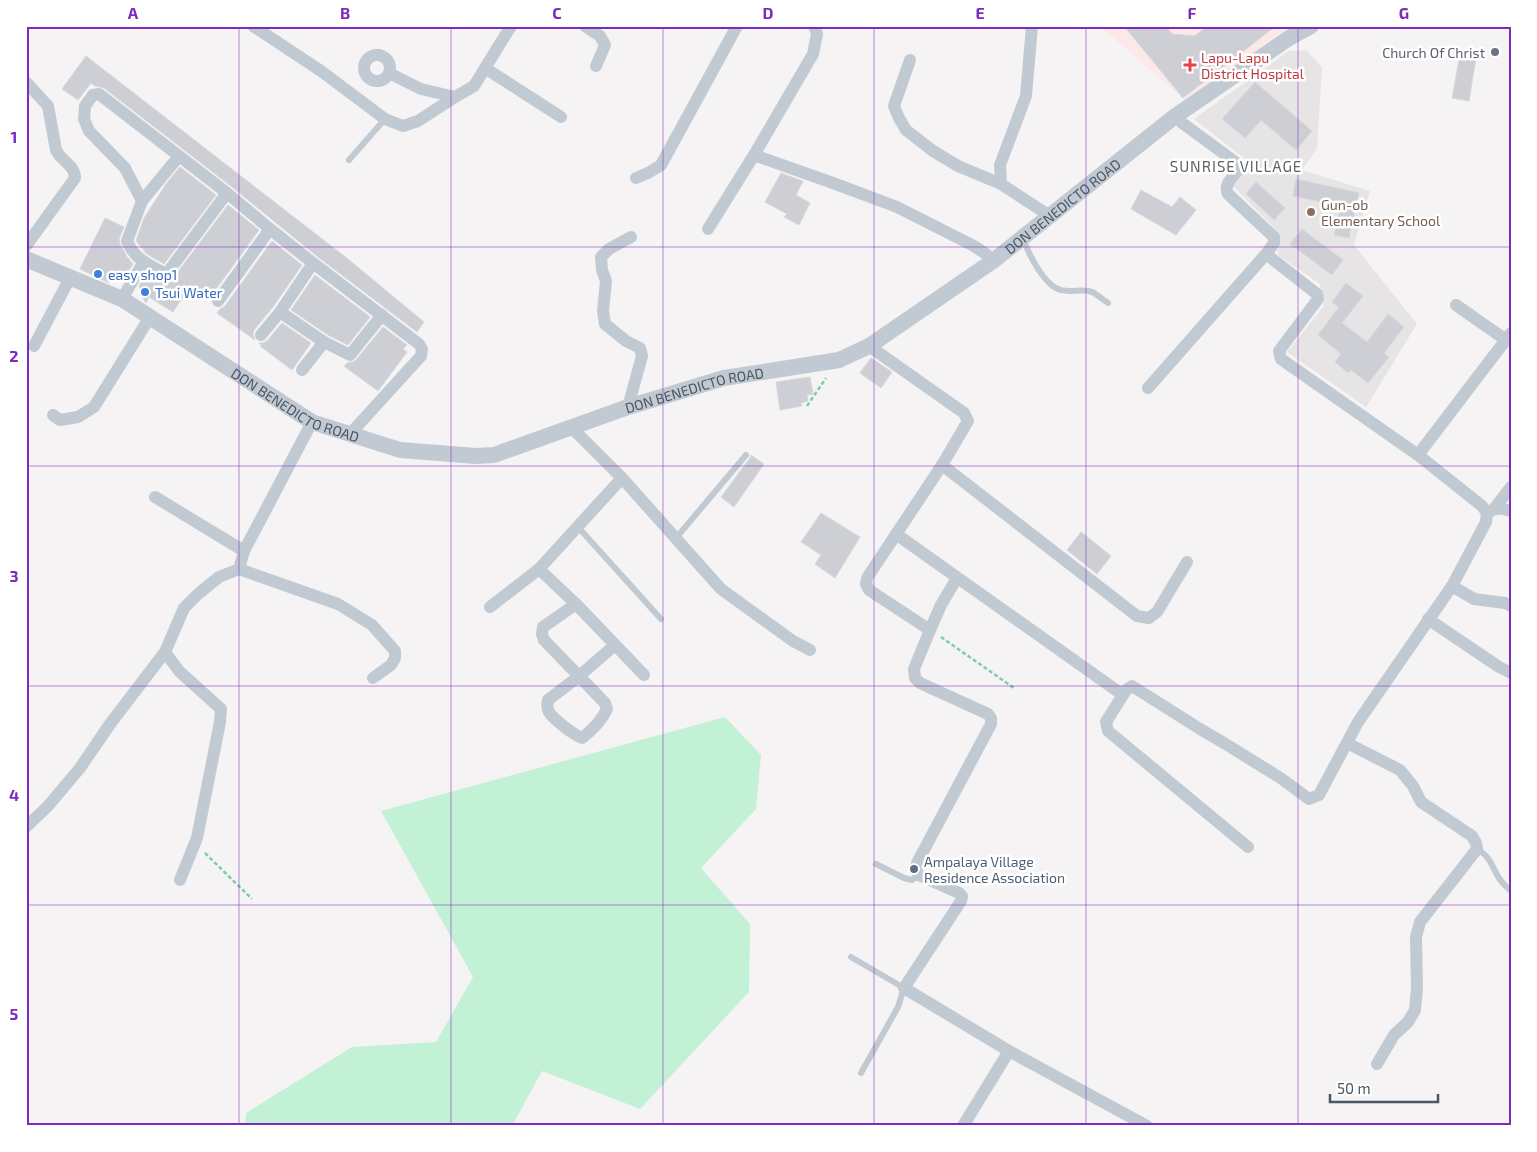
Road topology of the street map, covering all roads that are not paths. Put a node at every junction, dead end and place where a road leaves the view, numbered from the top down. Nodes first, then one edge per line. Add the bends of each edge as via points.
1 (253, 26) edge
2 (512, 26) edge
3 (585, 26) edge
4 (737, 26) edge
5 (814, 26) edge
6 (1032, 26) edge
7 (1311, 26) edge
8 (910, 60) dead end
9 (596, 66) dead end
10 (485, 68) junction
11 (389, 73) dead end
12 (26, 82) edge
13 (455, 97) junction
14 (562, 117) dead end
15 (1174, 117) junction
16 (386, 119) junction
17 (754, 155) junction
18 (179, 156) junction
19 (349, 160) dead end
20 (636, 178) dead end
21 (1001, 184) junction
22 (227, 193) junction
23 (142, 201) junction
24 (1050, 216) junction
25 (270, 229) junction
26 (708, 229) dead end
27 (631, 237) dead end
28 (1022, 238) junction
29 (26, 246) edge
30 (1266, 254) junction
31 (26, 259) edge
32 (993, 261) junction
33 (143, 263) junction
34 (313, 263) junction
35 (70, 278) junction
36 (122, 299) junction
37 (218, 301) dead end
38 (1108, 303) dead end
39 (1456, 304) dead end
40 (280, 312) junction
41 (382, 316) junction
42 (150, 317) junction
43 (261, 335) dead end
44 (1508, 337) edge
45 (324, 342) junction
46 (34, 346) dead end
47 (869, 346) junction
48 (302, 370) dead end
49 (1148, 388) dead end
50 (628, 407) junction
51 (53, 415) dead end
52 (312, 422) junction
53 (572, 428) junction
54 (350, 434) junction
55 (1418, 454) junction
56 (746, 456) dead end
57 (942, 465) junction
58 (622, 478) junction
59 (1511, 487) edge
60 (155, 497) dead end
61 (1490, 511) junction
62 (1511, 511) edge
63 (578, 527) junction
64 (896, 534) junction
65 (676, 538) junction
66 (244, 550) junction
67 (1187, 562) dead end
68 (239, 569) junction
69 (539, 569) junction
70 (957, 578) junction
71 (1452, 586) junction
72 (576, 604) junction
73 (1511, 606) edge
74 (490, 607) dead end
75 (661, 619) dead end
76 (1428, 619) junction
77 (930, 630) junction
78 (615, 645) junction
79 (810, 650) dead end
80 (165, 652) junction
81 (1511, 673) edge
82 (644, 675) dead end
83 (578, 677) junction
84 (373, 678) dead end
85 (1123, 695) junction
86 (1347, 743) junction
87 (26, 827) edge
88 (1248, 847) dead end
89 (1477, 849) junction
90 (876, 864) dead end
91 (919, 874) junction
92 (180, 880) dead end
93 (1511, 891) edge
94 (850, 957) dead end
95 (904, 988) junction
96 (1009, 1051) junction
97 (1377, 1064) dead end
98 (861, 1074) dead end
99 (963, 1126) edge
100 (1147, 1126) edge

1 - 16 street via 322,71
2 - 10 street
3 - 9 street via 600,36 605,45
4 - 20 street via 660,164
5 - 17 street via 817,34 813,54
6 - 21 street via 1026,96 1000,166
7 - 15 street, DON BENEDICTO ROAD
8 - 21 street via 894,106 906,130 958,166
10 - 13 street via 474,86
10 - 14 street
11 - 13 street via 421,89
12 - 29 street via 48,106 56,150 74,170 75,178
13 - 16 street via 418,122 403,126
15 - 24 street, DON BENEDICTO ROAD
15 - 30 street via 1238,164 1226,191 1274,237 1274,243
16 - 19 lane
17 - 26 street
17 - 32 street via 897,207 974,246
18 - 22 street
18 - 23 street
18 - 23 street via 99,94 93,95 85,106 84,119 89,131 125,168
21 - 24 street
22 - 25 street
22 - 33 street via 168,272
23 - 33 street via 127,241
24 - 28 street, DON BENEDICTO ROAD
25 - 34 street
25 - 37 street
27 - 50 street via 601,257 606,281 605,324 640,348 642,356
28 - 32 street, DON BENEDICTO ROAD
28 - 38 lane via 1035,264 1053,287 1063,291 1091,291
30 - 49 street
30 - 55 street via 1315,291 1318,299 1279,352 1281,359
31 - 35 street, DON BENEDICTO ROAD
32 - 47 street, DON BENEDICTO ROAD
33 - 36 street
34 - 40 street
34 - 41 street
35 - 36 street, DON BENEDICTO ROAD
35 - 46 street
36 - 42 street, DON BENEDICTO ROAD
39 - 44 street
40 - 43 street
40 - 45 street
41 - 45 street via 350,355
41 - 54 street via 419,344 421,356
42 - 51 street via 94,407 78,417 60,420
42 - 52 street, DON BENEDICTO ROAD
44 - 55 street
45 - 48 street
47 - 50 street, DON BENEDICTO ROAD via 839,360 724,378
47 - 57 street via 964,413 968,421
50 - 53 street, DON BENEDICTO ROAD
52 - 54 street, DON BENEDICTO ROAD
52 - 66 street
53 - 54 street, DON BENEDICTO ROAD via 494,455 476,456 400,450
53 - 58 street
55 - 61 street
56 - 65 lane
57 - 64 street
57 - 67 street via 1137,616 1148,618 1158,612
58 - 63 street
58 - 65 street
59 - 61 street
60 - 66 street
61 - 62 street via 1500,508
61 - 71 street
63 - 69 street
63 - 75 lane
64 - 70 street
64 - 77 street via 866,584 869,590
65 - 79 street via 721,589
66 - 68 street
68 - 80 street via 220,577 184,608
68 - 84 street via 338,604 372,625 395,651 391,665
69 - 72 street
69 - 74 street
70 - 77 street
70 - 85 street
71 - 73 street via 1474,599
71 - 76 street
72 - 78 street
72 - 83 street via 543,628 542,634
76 - 81 street
76 - 86 street
77 - 91 street via 914,669 915,678 988,714 991,724 917,863
78 - 82 street
78 - 83 street
80 - 87 street via 80,768
80 - 92 street via 179,671 221,709 195,844
83 - 83 street via 607,709 582,738 550,713 547,706 548,700
85 - 86 street via 1132,686 1309,799 1319,795
85 - 88 street via 1106,722 1108,731
86 - 89 street via 1400,770 1421,802 1472,836
89 - 93 lane via 1491,861 1501,882
89 - 97 street via 1420,922 1416,936 1415,1010 1394,1035
90 - 91 lane via 912,880
91 - 95 street via 962,896
94 - 95 lane
95 - 96 street
95 - 98 lane via 898,1007
96 - 99 street
96 - 100 street

